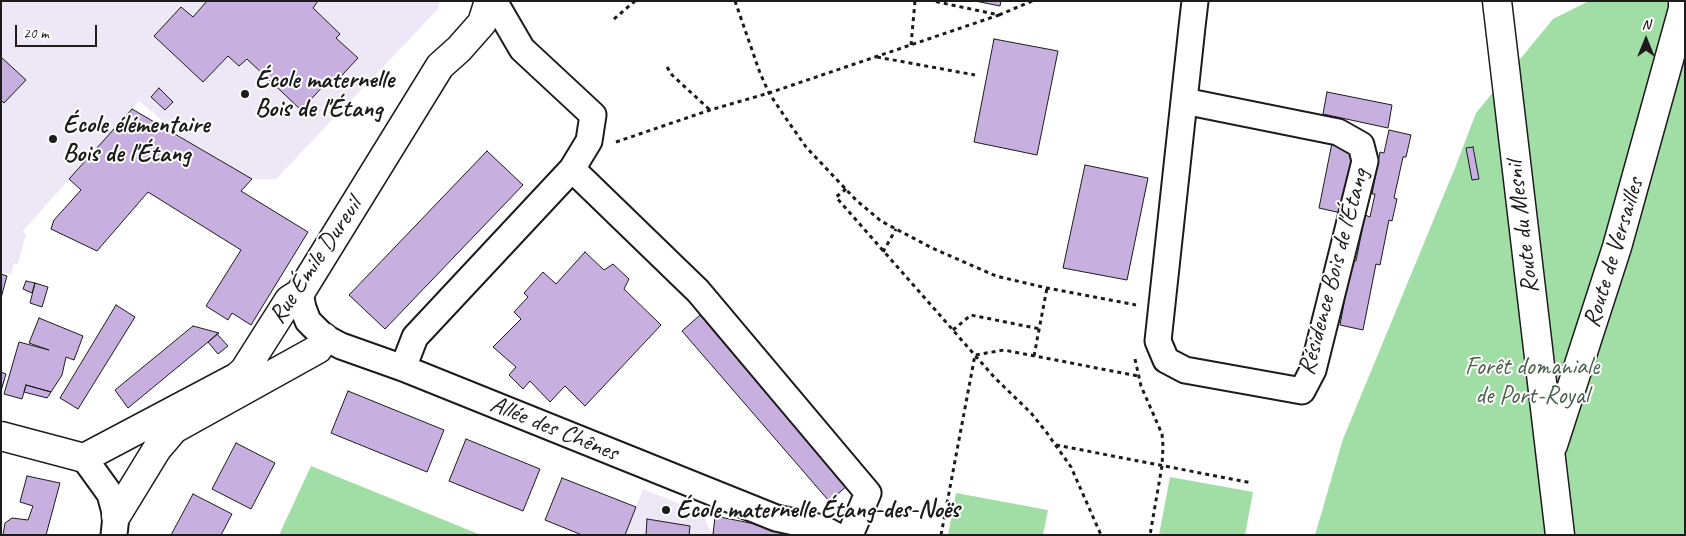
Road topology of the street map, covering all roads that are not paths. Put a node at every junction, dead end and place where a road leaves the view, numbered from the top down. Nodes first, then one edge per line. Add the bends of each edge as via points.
1 (489, 1) edge
2 (494, 1) edge
3 (1195, 1) edge
4 (1496, 1) edge
5 (1683, 1) edge
6 (1184, 101) junction
7 (572, 169) junction
8 (300, 293) junction
9 (324, 336) junction
10 (403, 368) junction
11 (1, 436) edge
12 (1550, 453) junction
13 (84, 458) junction
14 (115, 525) edge
15 (834, 535) edge
16 (850, 535) edge
17 (1560, 535) edge

1 - 8 street, Rue Émile Dureuil via 482,23 440,66
2 - 7 street via 522,49 593,115 589,141
3 - 6 street, Résidence Bois de l'Étang
4 - 12 street, Route du Mesnil
5 - 12 street, Route de Versailles via 1617,247
6 - 6 street, Résidence Bois de l'Étang via 1158,341 1166,360 1185,370 1302,391 1313,370 1365,161 1361,145 1338,132
7 - 10 street via 415,338
7 - 16 street via 698,291 868,493
8 - 9 street, Allée des Chênes via 308,321
8 - 13 street, Rue Émile Dureuil via 289,300 244,371
9 - 10 street, Allée des Chênes via 341,346
9 - 14 street, Rue Émile Dureuil via 318,350 174,429 157,449
10 - 15 street, Allée des Chênes via 765,514 822,528
11 - 13 street
12 - 17 street, Route de Versailles
13 - 14 street via 110,494

